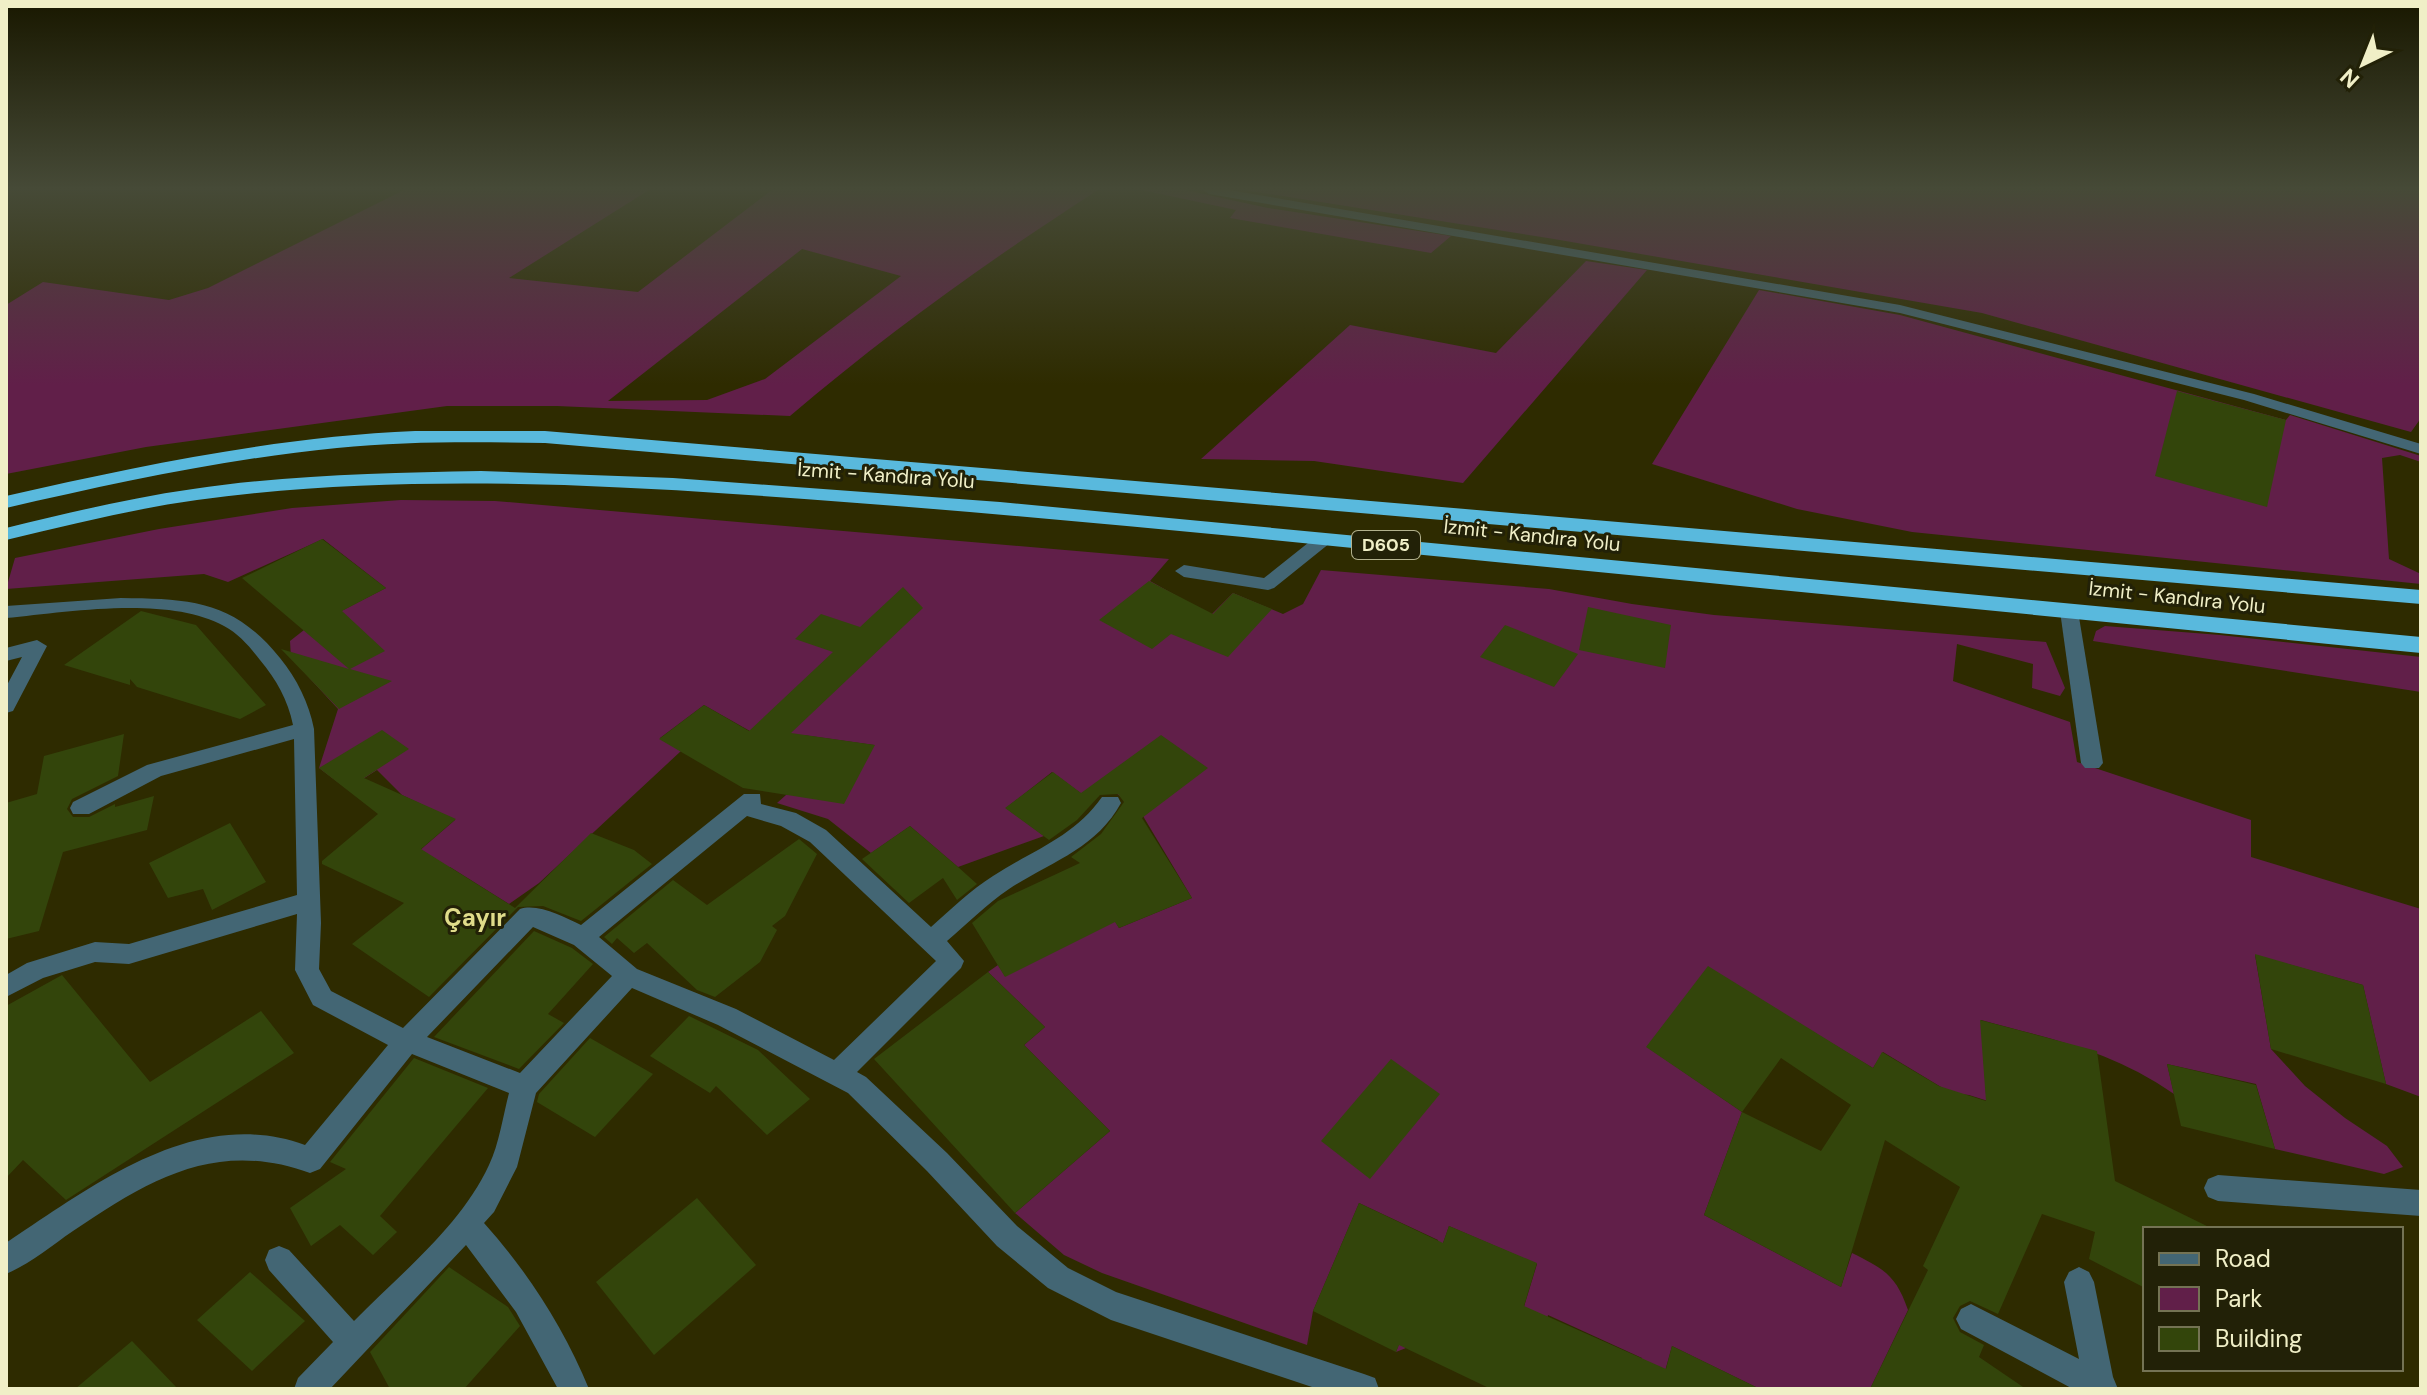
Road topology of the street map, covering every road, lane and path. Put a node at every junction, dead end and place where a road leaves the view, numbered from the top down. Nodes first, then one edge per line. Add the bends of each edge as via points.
1 (1587, 255) edge
2 (2421, 449) edge
3 (6, 502) edge
4 (6, 534) edge
5 (1324, 539) junction
6 (1184, 571) dead end
7 (2421, 597) edge
8 (2069, 611) junction
9 (6, 612) edge
10 (2421, 645) edge
11 (6, 655) edge
12 (6, 706) edge
13 (304, 729) junction
14 (2092, 763) dead end
15 (1110, 803) dead end
16 (81, 808) dead end
17 (308, 901) junction
18 (584, 936) junction
19 (930, 941) junction
20 (628, 976) junction
21 (6, 987) edge
22 (407, 1041) junction
23 (837, 1075) junction
24 (524, 1087) junction
25 (2218, 1188) dead end
26 (2421, 1203) edge
27 (466, 1224) junction
28 (6, 1260) edge
29 (279, 1260) dead end
30 (2079, 1282) dead end
31 (1971, 1319) dead end
32 (354, 1343) junction
33 (2101, 1387) edge
34 (309, 1389) edge
35 (574, 1389) edge
36 (1364, 1389) edge

1 - 2 street via 1900,309 2249,397
3 - 7 highway via 220,457 337,442 545,437
4 - 5 highway, İzmit - Kandıra Yolu / D605 via 165,500 350,478 504,475 988,506
5 - 6 street via 1268,584
5 - 8 highway, İzmit - Kandıra Yolu / D605
8 - 10 highway, İzmit - Kandıra Yolu / D605
8 - 14 street
9 - 13 street via 95,604 196,608 230,620 276,665 300,707
11 - 12 street via 37,646
13 - 16 street via 154,770
13 - 17 street
15 - 19 street via 1098,824 1001,883
17 - 21 street via 129,954 95,952 36,970
17 - 22 street via 307,970 322,998
18 - 19 street via 750,801 818,836
18 - 20 street
18 - 22 street via 528,916
19 - 23 street via 952,961
20 - 23 street via 727,1017
20 - 24 street
22 - 24 street
22 - 28 street via 310,1160 273,1148 200,1151 100,1197
23 - 36 street via 880,1106 1007,1236 1058,1278 1111,1305
24 - 27 street via 503,1167
25 - 26 street
27 - 32 street
27 - 35 street via 503,1265
29 - 32 street
30 - 33 street
31 - 33 street
32 - 34 street

